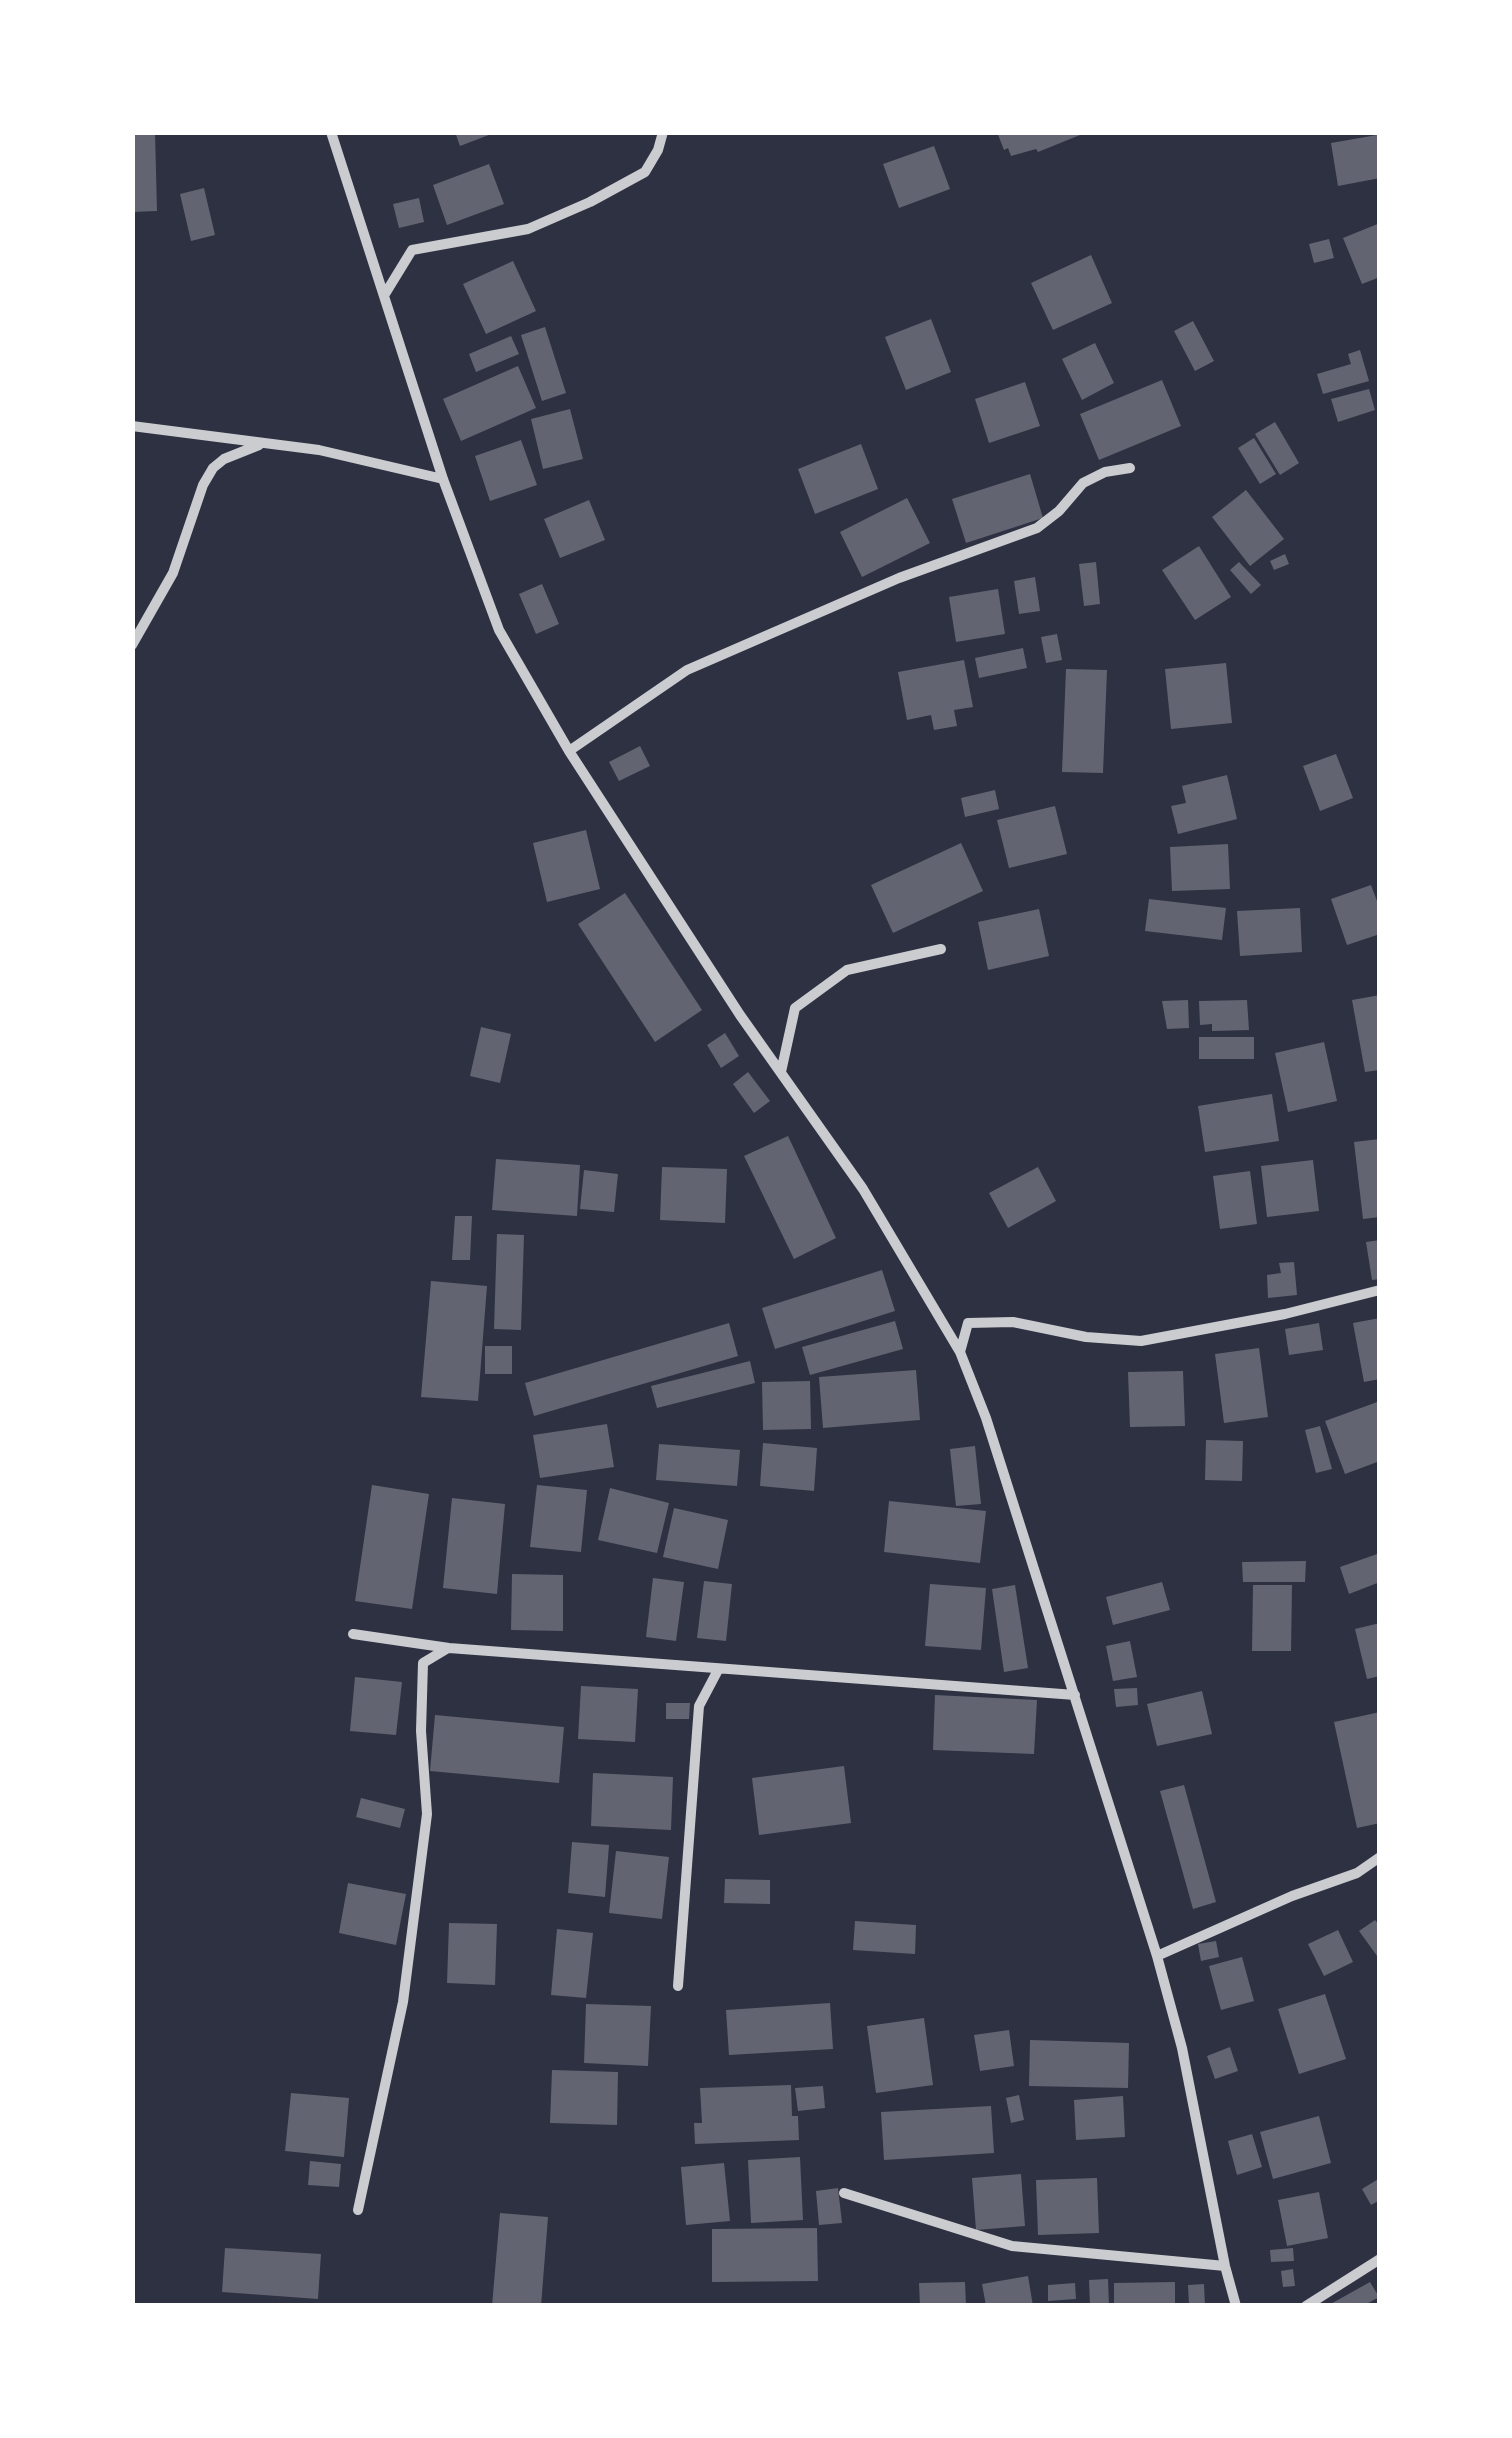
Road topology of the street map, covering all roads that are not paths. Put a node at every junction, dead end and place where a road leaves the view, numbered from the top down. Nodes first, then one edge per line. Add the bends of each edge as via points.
1 (331, 132) edge
2 (662, 132) edge
3 (385, 294) junction
4 (132, 426) edge
5 (260, 445) junction
6 (1130, 468) dead end
7 (442, 479) junction
8 (132, 645) edge
9 (569, 751) junction
10 (941, 948) dead end
11 (781, 1072) junction
12 (1380, 1290) edge
13 (960, 1352) junction
14 (353, 1634) dead end
15 (449, 1648) junction
16 (718, 1670) junction
17 (1075, 1695) junction
18 (1380, 1857) edge
19 (1157, 1956) junction
20 (678, 1986) dead end
21 (844, 2194) dead end
22 (358, 2210) dead end
23 (1380, 2258) edge
24 (1224, 2266) junction
25 (1236, 2306) edge
26 (1306, 2306) edge

1 - 3 street
2 - 3 street via 645,172 528,229 412,250
3 - 7 street
4 - 5 street
5 - 7 street via 319,450
5 - 8 street via 212,468 173,573
6 - 9 street via 1083,483 1037,528 898,578 687,670
7 - 9 street via 499,630
9 - 11 street
10 - 11 street via 847,970 794,1008
11 - 13 street via 862,1189
12 - 13 street via 1141,1341 1086,1338 1013,1322 968,1323
13 - 17 street
14 - 15 street
15 - 16 street
15 - 22 street via 423,1663 427,1814 402,2002
16 - 17 street
16 - 20 street via 698,1706
17 - 19 street
18 - 19 street via 1357,1873
19 - 24 street via 1182,2048
21 - 24 street via 1012,2246
23 - 26 street
24 - 25 street

